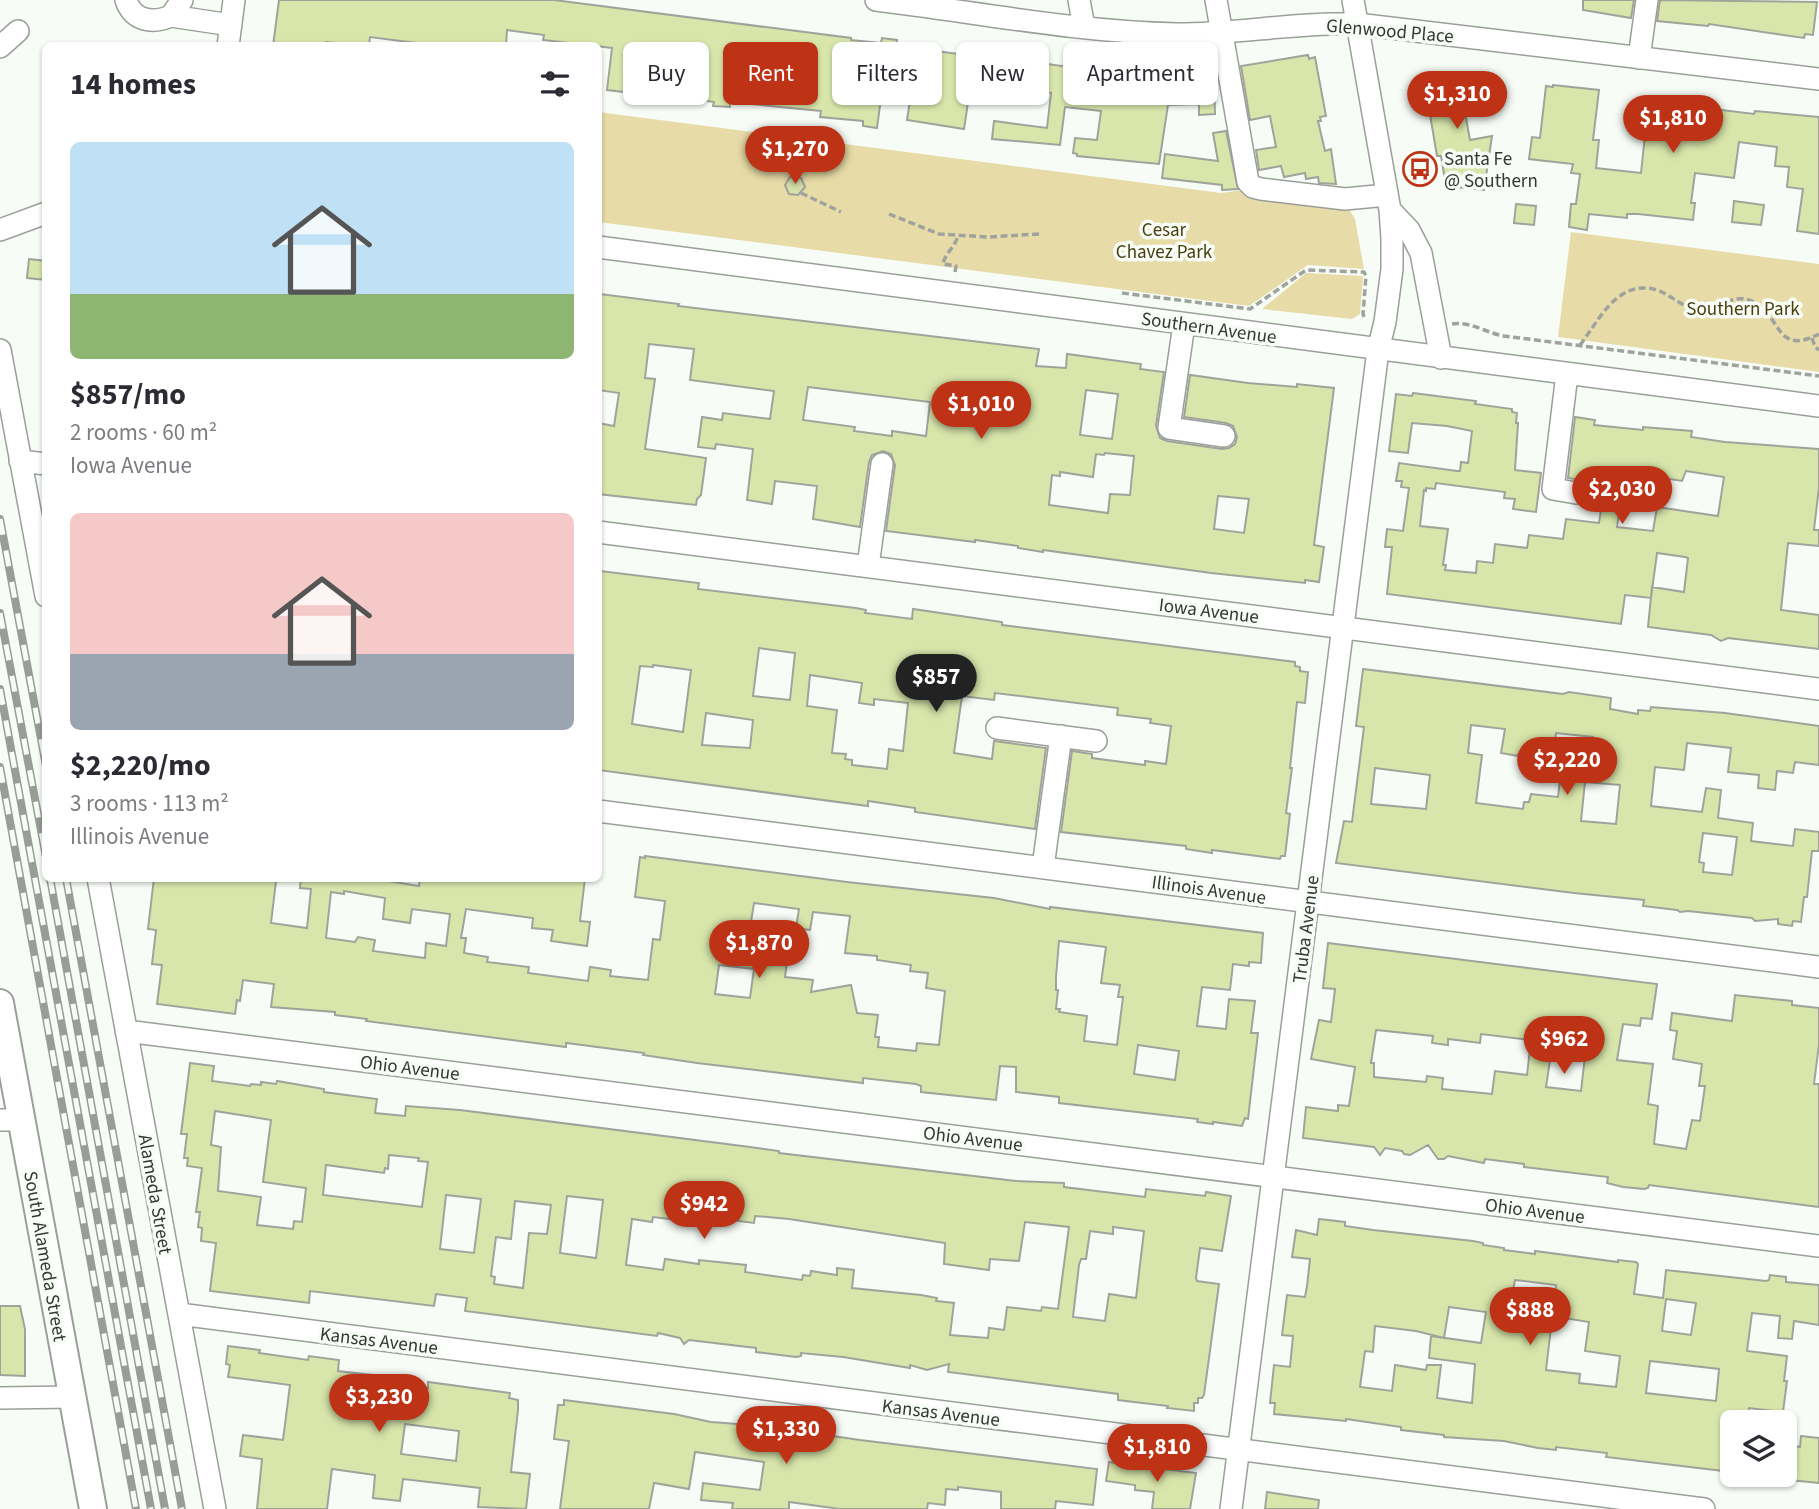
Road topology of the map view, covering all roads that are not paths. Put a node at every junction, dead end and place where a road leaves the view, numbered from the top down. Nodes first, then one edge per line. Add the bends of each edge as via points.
1 (126, 0) edge
2 (234, 0) edge
3 (876, 0) edge
4 (1079, 0) edge
5 (1216, 0) edge
6 (1353, 0) edge
7 (1647, 0) edge
8 (945, 4) edge
9 (176, 8) edge
10 (1357, 24) junction
11 (1084, 27) junction
12 (18, 31) dead end
13 (1222, 33) junction
14 (229, 35) edge
15 (0, 47) edge
16 (1639, 58) junction
17 (1819, 79) edge
18 (1389, 202) junction
19 (42, 214) edge
20 (0, 230) edge
21 (602, 248) edge
22 (1184, 324) junction
23 (1378, 350) junction
24 (0, 351) edge
25 (1441, 358) junction
26 (1567, 374) junction
27 (1819, 406) edge
28 (1224, 436) dead end
29 (20, 461) junction
30 (42, 464) edge
31 (882, 464) dead end
32 (1576, 493) dead end
33 (602, 533) edge
34 (868, 566) junction
35 (42, 575) edge
36 (1343, 627) junction
37 (1819, 688) edge
38 (997, 728) dead end
39 (1061, 736) junction
40 (1096, 741) dead end
41 (602, 812) edge
42 (1043, 867) junction
43 (99, 882) edge
44 (1308, 903) junction
45 (1819, 967) edge
46 (0, 1003) edge
47 (126, 1031) junction
48 (10, 1120) edge
49 (1273, 1177) junction
50 (1819, 1246) edge
51 (178, 1314) junction
52 (72, 1397) junction
53 (0, 1398) edge
54 (1239, 1450) junction
55 (93, 1509) edge
56 (215, 1509) edge
57 (1231, 1509) edge
58 (1704, 1509) edge

1 - 9 street via 131,12 142,19 154,20
2 - 14 street
3 - 8 street, Glenwood Place
4 - 11 street
5 - 13 street
6 - 10 street, Truba Avenue
7 - 16 street
8 - 11 street, Glenwood Place
9 - 14 street
10 - 13 street, Glenwood Place
10 - 16 street, Glenwood Place
10 - 18 street, Truba Avenue
11 - 13 street, Glenwood Place
12 - 15 street
13 - 18 street via 1248,181 1253,187
16 - 17 street, Glenwood Place
18 - 23 street, Truba Avenue via 1392,269
18 - 25 street via 1421,253
19 - 20 street
21 - 22 street, Southern Avenue
22 - 23 street, Southern Avenue
22 - 28 street via 1169,428
23 - 25 street, Southern Avenue
23 - 36 street, Truba Avenue
24 - 29 street
25 - 26 street, Southern Avenue
26 - 27 street, Southern Avenue
26 - 32 street via 1553,489
29 - 30 street
29 - 35 street
31 - 34 street
33 - 34 street, Iowa Avenue
34 - 36 street, Iowa Avenue
36 - 37 street, Iowa Avenue
36 - 44 street, Truba Avenue
38 - 39 street
39 - 40 street
39 - 42 street
41 - 42 street, Illinois Avenue
42 - 44 street, Illinois Avenue
43 - 47 street, Alameda Street
44 - 45 street, Illinois Avenue
44 - 49 street, Truba Avenue
46 - 48 main road, South Alameda Street
47 - 49 street, Ohio Avenue
47 - 51 street, Alameda Street
48 - 52 main road, South Alameda Street
49 - 50 street, Ohio Avenue
49 - 54 street, Truba Avenue
51 - 54 street, Kansas Avenue
51 - 56 street, Alameda Street
52 - 53 street
52 - 55 main road, South Alameda Street
54 - 57 street, Truba Avenue
54 - 58 street, Kansas Avenue

